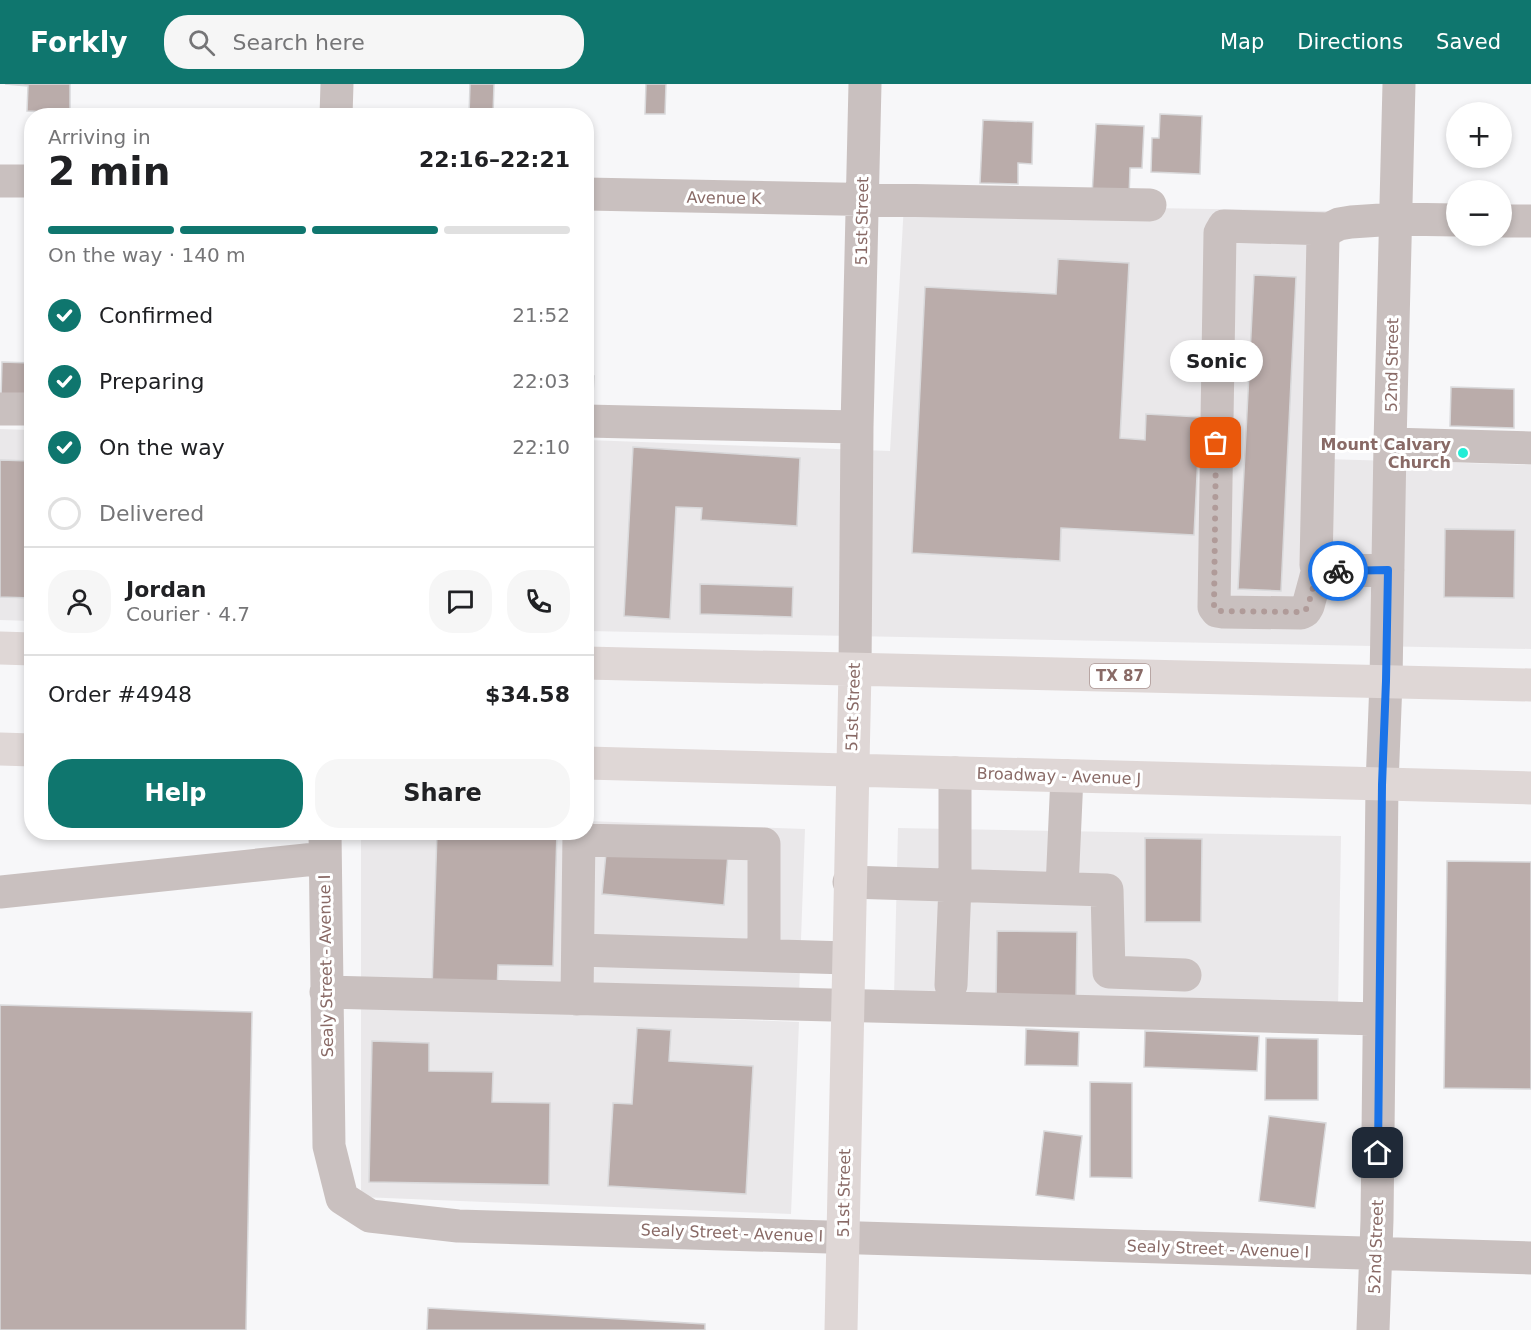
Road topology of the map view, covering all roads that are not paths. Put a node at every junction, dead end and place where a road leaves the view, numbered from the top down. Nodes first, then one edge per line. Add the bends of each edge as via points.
1 (337, 84) edge
2 (865, 84) edge
3 (1399, 84) edge
4 (336, 108) edge
5 (0, 181) edge
6 (24, 182) edge
7 (594, 194) edge
8 (862, 201) junction
9 (1150, 205) dead end
10 (1396, 219) junction
11 (1446, 220) edge
12 (1512, 221) edge
13 (1531, 221) edge
14 (1329, 229) junction
15 (0, 409) edge
16 (24, 409) edge
17 (594, 421) edge
18 (857, 427) junction
19 (1390, 444) junction
20 (1531, 448) edge
21 (1318, 569) junction
22 (1388, 570) junction
23 (0, 648) edge
24 (24, 649) edge
25 (594, 663) edge
26 (855, 670) junction
27 (1386, 681) junction
28 (1531, 685) edge
29 (0, 749) edge
30 (24, 750) edge
31 (594, 763) edge
32 (851, 770) junction
33 (955, 773) junction
34 (1067, 776) junction
35 (1382, 785) junction
36 (1531, 788) edge
37 (594, 837) edge
38 (579, 840) edge
39 (325, 845) edge
40 (849, 882) junction
41 (955, 885) junction
42 (1062, 888) junction
43 (0, 892) edge
44 (578, 950) junction
45 (764, 956) junction
46 (848, 957) junction
47 (1185, 975) dead end
48 (951, 985) dead end
49 (326, 992) junction
50 (577, 999) junction
51 (847, 1005) junction
52 (1379, 1019) junction
53 (843, 1236) junction
54 (1376, 1255) junction
55 (1531, 1258) edge
56 (841, 1330) edge
57 (1373, 1330) edge

1 - 4 street
2 - 8 street, 51st Street
3 - 10 street, 52nd Street
5 - 6 street
7 - 8 street, Avenue K
8 - 9 street, Avenue K
8 - 18 street, 51st Street
10 - 11 street
10 - 14 street via 1338,224
10 - 19 street, 52nd Street
12 - 13 street
14 - 21 street via 1323,237
14 - 21 street via 1224,226 1220,233 1214,606 1223,612 1305,611
15 - 16 street
17 - 18 street
18 - 26 street, 51st Street
19 - 20 street
19 - 22 street, 52nd Street
21 - 22 street
22 - 27 street, 52nd Street
23 - 24 main road
25 - 26 main road, TX 87
26 - 27 main road, TX 87
26 - 32 main road, 51st Street
27 - 28 main road, TX 87
27 - 35 street, 52nd Street
29 - 30 main road
31 - 32 main road, Broadway - Avenue J
32 - 33 main road, Broadway - Avenue J
32 - 40 main road, 51st Street
33 - 34 main road, Broadway - Avenue J
33 - 41 street
34 - 35 main road, Broadway - Avenue J
34 - 42 street
35 - 36 main road, Broadway - Avenue J
35 - 52 street, 52nd Street
37 - 45 street via 764,844
38 - 44 street
39 - 43 street
39 - 49 street, Sealy Street - Avenue I
40 - 41 street
40 - 46 main road, 51st Street
41 - 42 street
41 - 48 street
42 - 47 street via 1107,890 1109,972
44 - 45 street
44 - 50 street
45 - 46 street
46 - 51 main road, 51st Street
49 - 50 street
49 - 53 street, Sealy Street - Avenue I via 329,1146 342,1198 369,1216 458,1226
50 - 51 street
51 - 52 street
51 - 53 main road, 51st Street
52 - 54 street, 52nd Street
53 - 54 street, Sealy Street - Avenue I
53 - 56 main road, 51st Street
54 - 55 street, Sealy Street - Avenue I
54 - 57 street, 52nd Street

